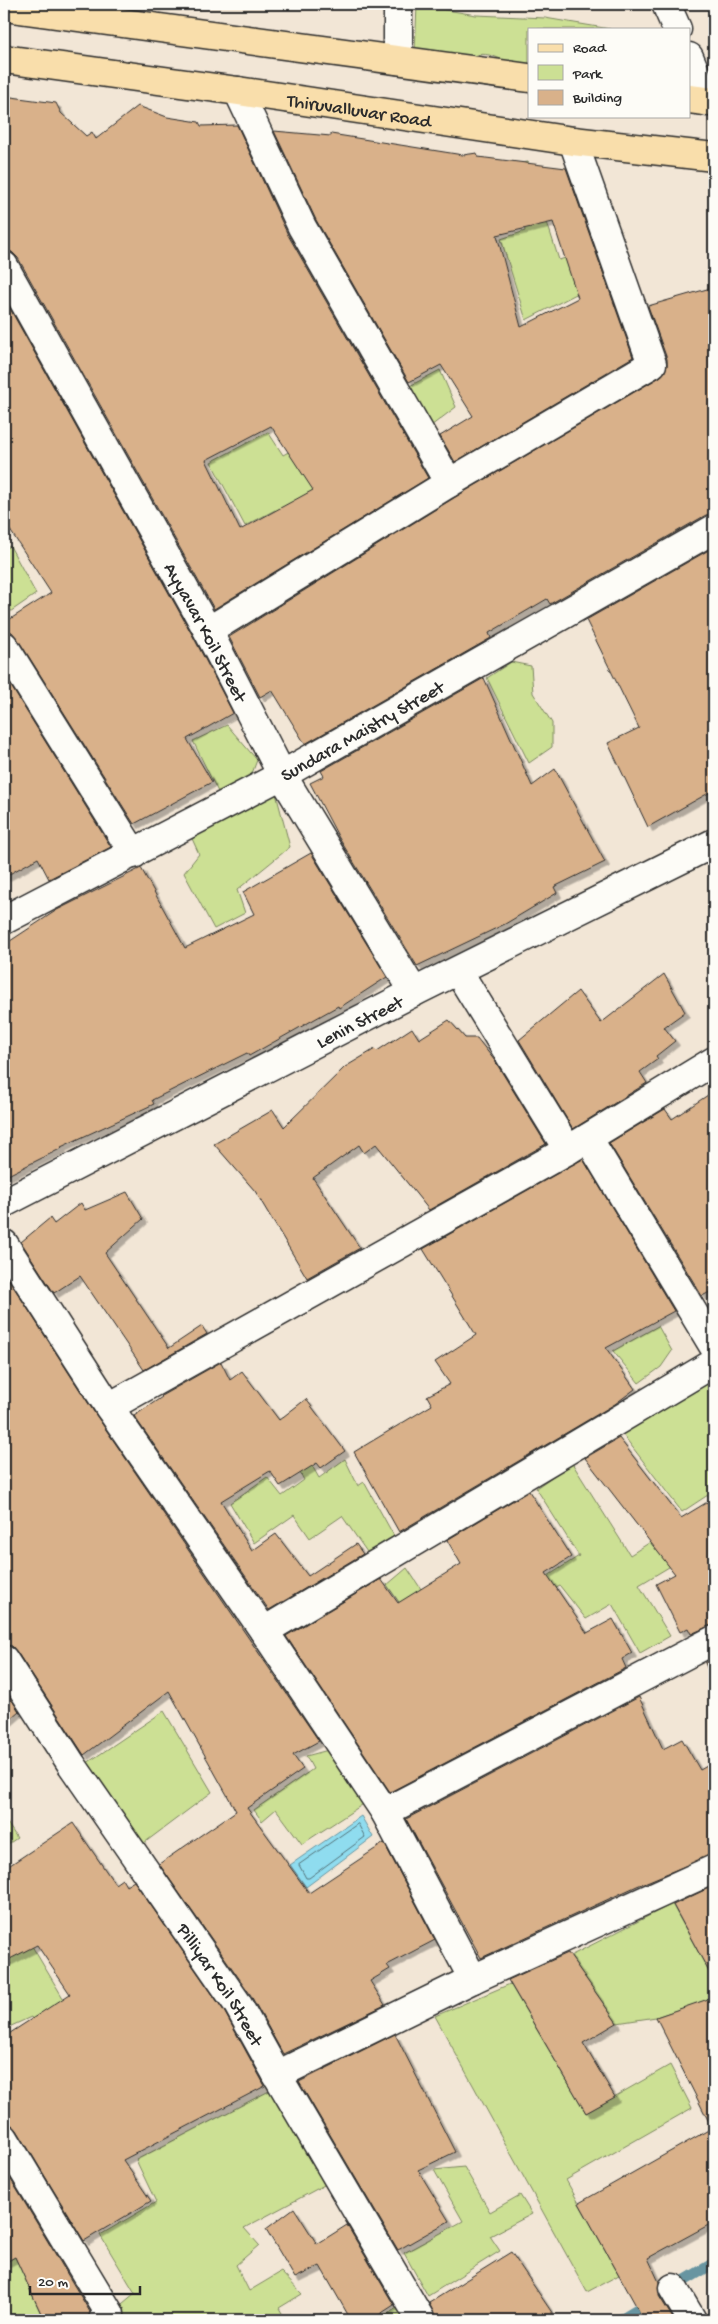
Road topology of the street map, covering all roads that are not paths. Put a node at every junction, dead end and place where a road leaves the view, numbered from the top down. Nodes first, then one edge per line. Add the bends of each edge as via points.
1 (398, 4) edge
2 (666, 4) edge
3 (4, 7) edge
4 (677, 28) edge
5 (4, 59) edge
6 (398, 60) junction
7 (690, 60) edge
8 (528, 78) edge
9 (238, 91) junction
10 (704, 101) edge
11 (573, 141) junction
12 (714, 157) edge
13 (4, 266) edge
14 (449, 483) junction
15 (714, 529) edge
16 (208, 630) junction
17 (4, 646) edge
18 (282, 776) junction
19 (714, 843) edge
20 (134, 854) junction
21 (4, 920) edge
22 (458, 971) junction
23 (414, 992) junction
24 (714, 1061) edge
25 (578, 1144) junction
26 (4, 1203) edge
27 (4, 1244) edge
28 (714, 1347) edge
29 (714, 1362) edge
30 (109, 1407) junction
31 (264, 1631) junction
32 (714, 1640) edge
33 (4, 1660) edge
34 (385, 1812) junction
35 (714, 1869) edge
36 (473, 1979) junction
37 (277, 2075) junction
38 (4, 2138) edge
39 (673, 2288) dead end
40 (103, 2320) edge
41 (421, 2320) edge
42 (692, 2320) edge

1 - 6 street
2 - 4 street
3 - 6 main road
5 - 9 main road, Thiruvalluvar Road
6 - 8 main road
7 - 10 street
9 - 11 main road, Thiruvalluvar Road
9 - 14 street via 302,227
11 - 12 main road, Thiruvalluvar Road
11 - 14 street via 652,364
13 - 16 street, Ayyavar Koil Street
14 - 16 street
15 - 18 street, Sundara Maistry Street
16 - 18 street, Ayyavar Koil Street
17 - 20 street
18 - 20 street, Sundara Maistry Street
18 - 23 street, Ayyavar Koil Street
19 - 22 street, Lenin Street
20 - 21 street, Sundara Maistry Street
22 - 23 street, Lenin Street
22 - 25 street
23 - 26 street, Lenin Street
24 - 25 street
25 - 28 street
25 - 30 street
27 - 30 street
29 - 31 street
30 - 31 street
31 - 34 street
32 - 34 street
33 - 37 street, Pilliyar Koil Street via 72,1765 237,2002
34 - 36 street
35 - 36 street
36 - 37 street
37 - 41 street, Pilliyar Koil Street
38 - 40 street via 110,2314
39 - 42 street

